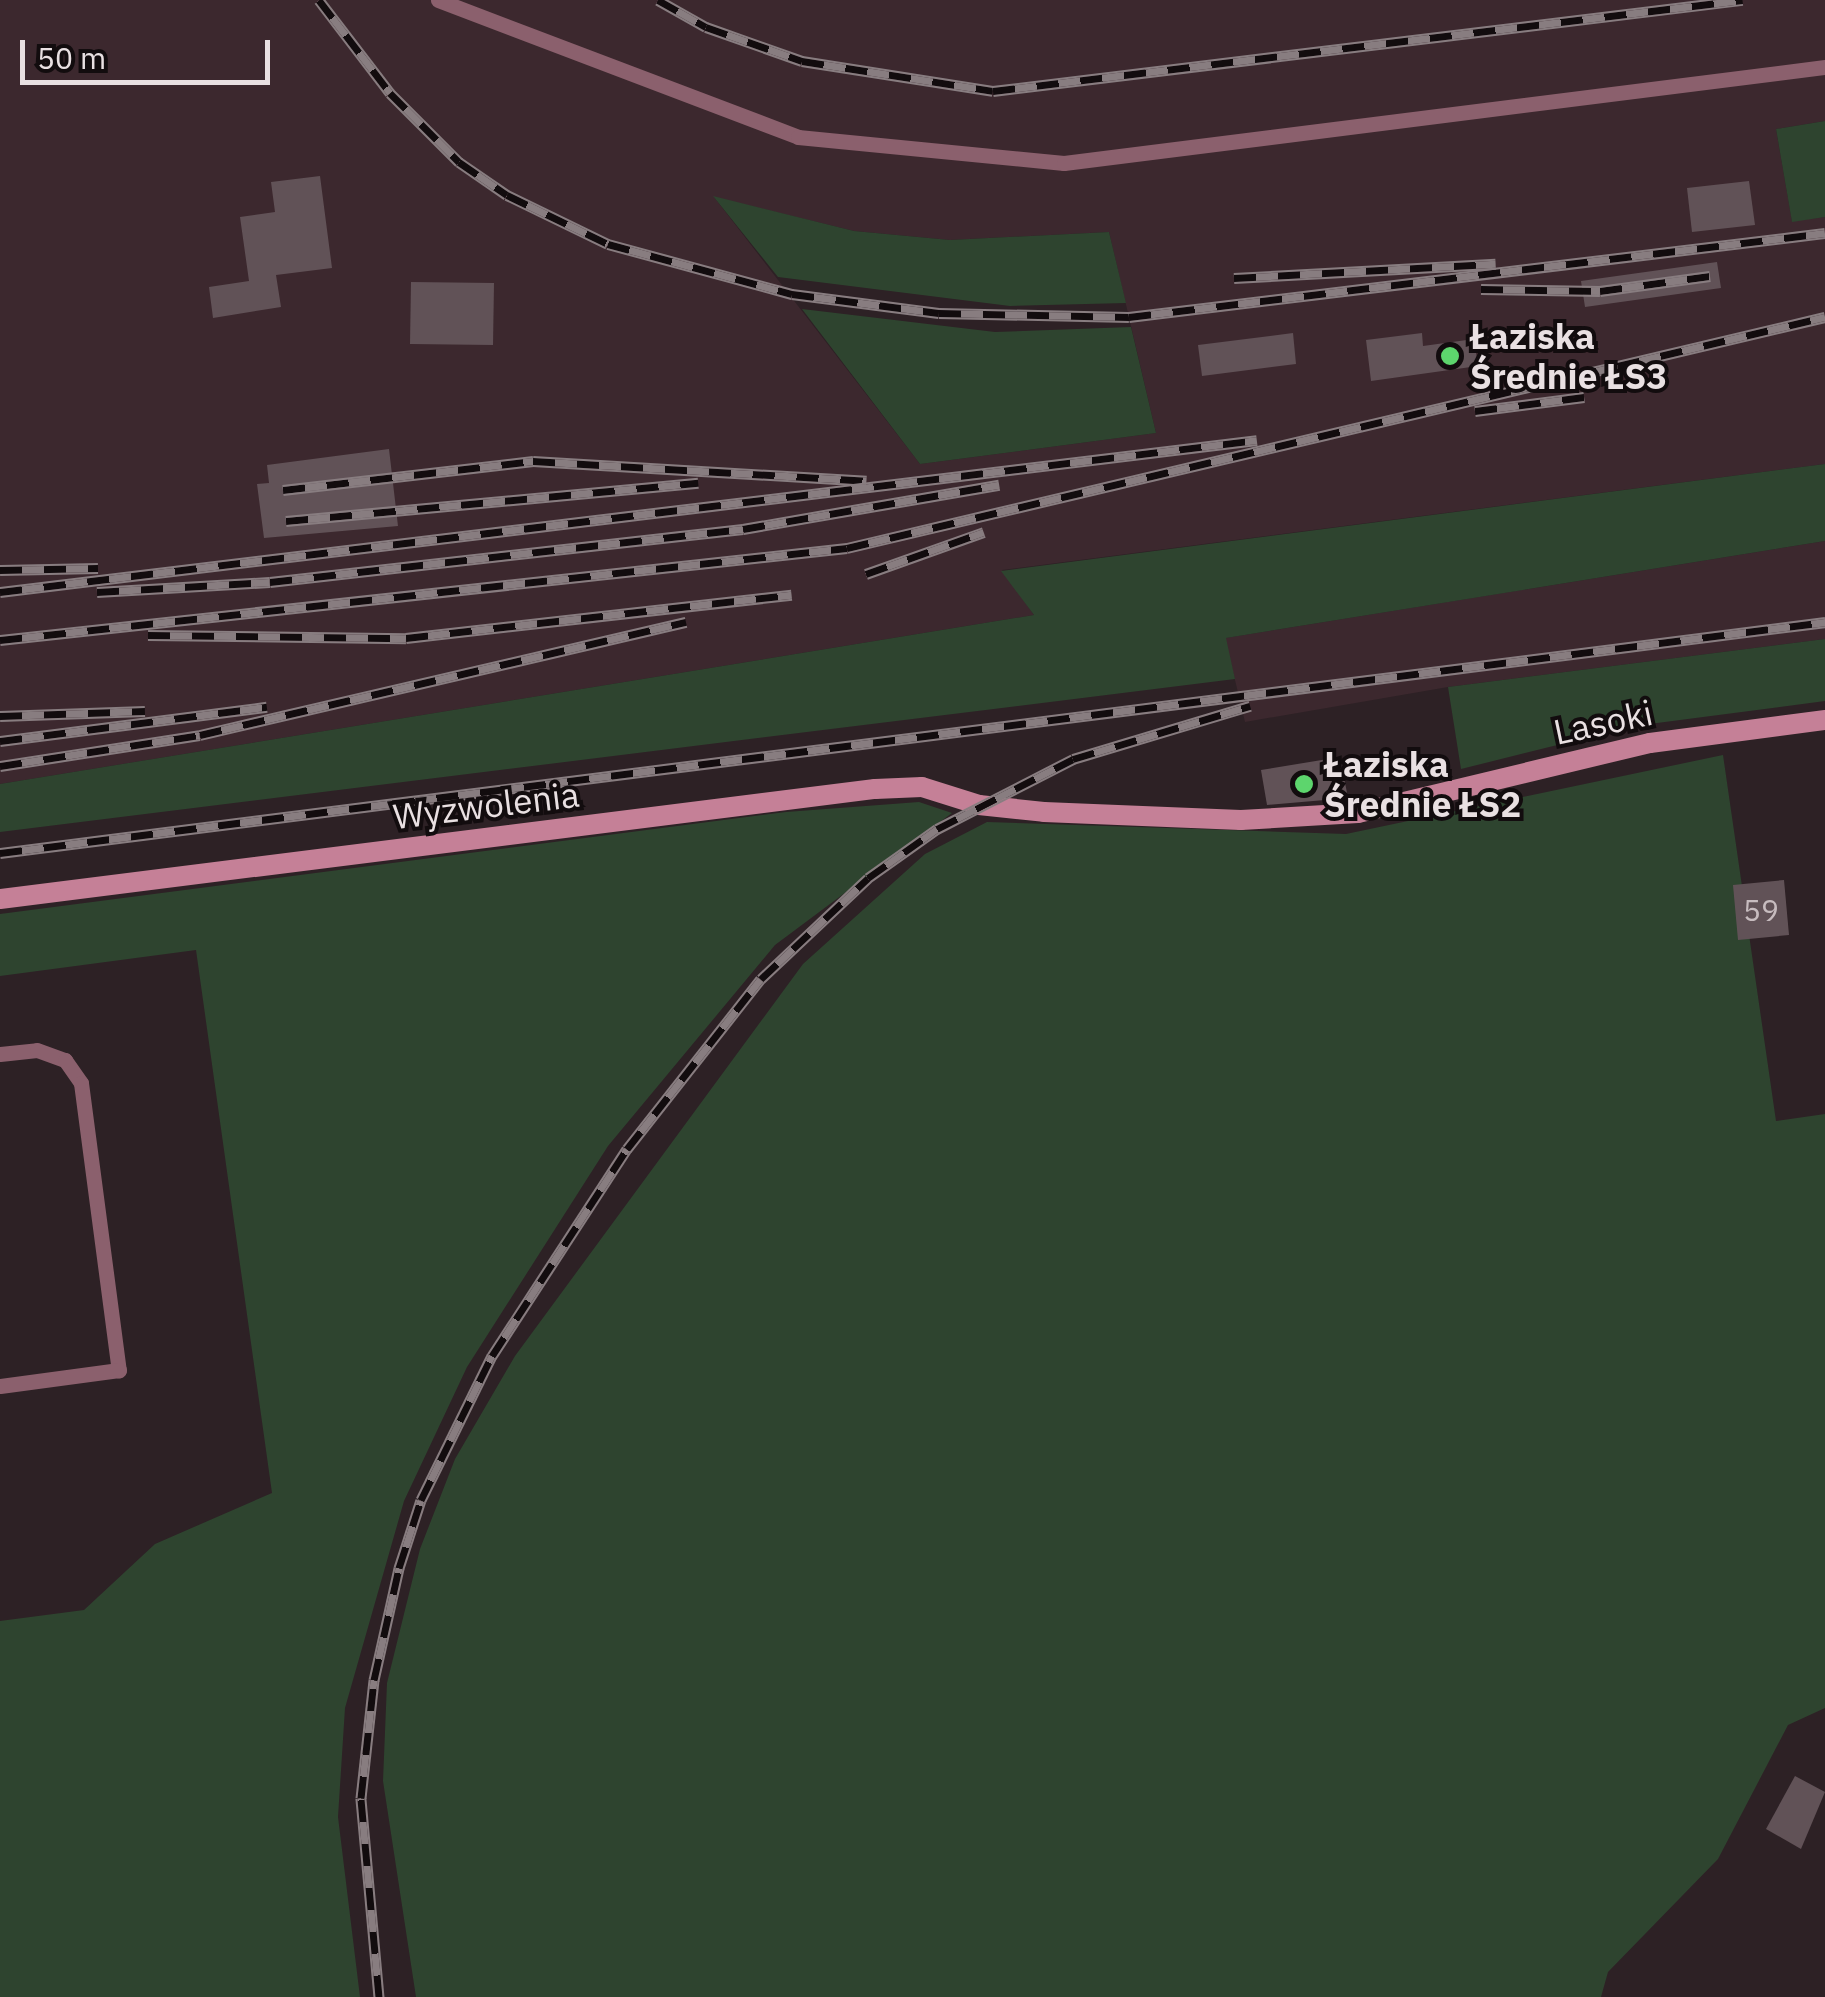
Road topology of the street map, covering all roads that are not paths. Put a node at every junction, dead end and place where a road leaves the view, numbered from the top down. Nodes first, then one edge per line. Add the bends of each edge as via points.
1 (438, 0) edge
2 (1825, 67) edge
3 (1825, 720) edge
4 (979, 805) joint
5 (0, 899) edge
6 (0, 1054) edge
7 (0, 1386) edge

1 - 2 lane via 798,138 1064,163
3 - 4 street, Lasoki via 1650,742 1358,813 1241,820
4 - 5 street, Wyzwolenia via 922,787 875,788
6 - 7 lane via 37,1050 65,1060 80,1083 119,1370

